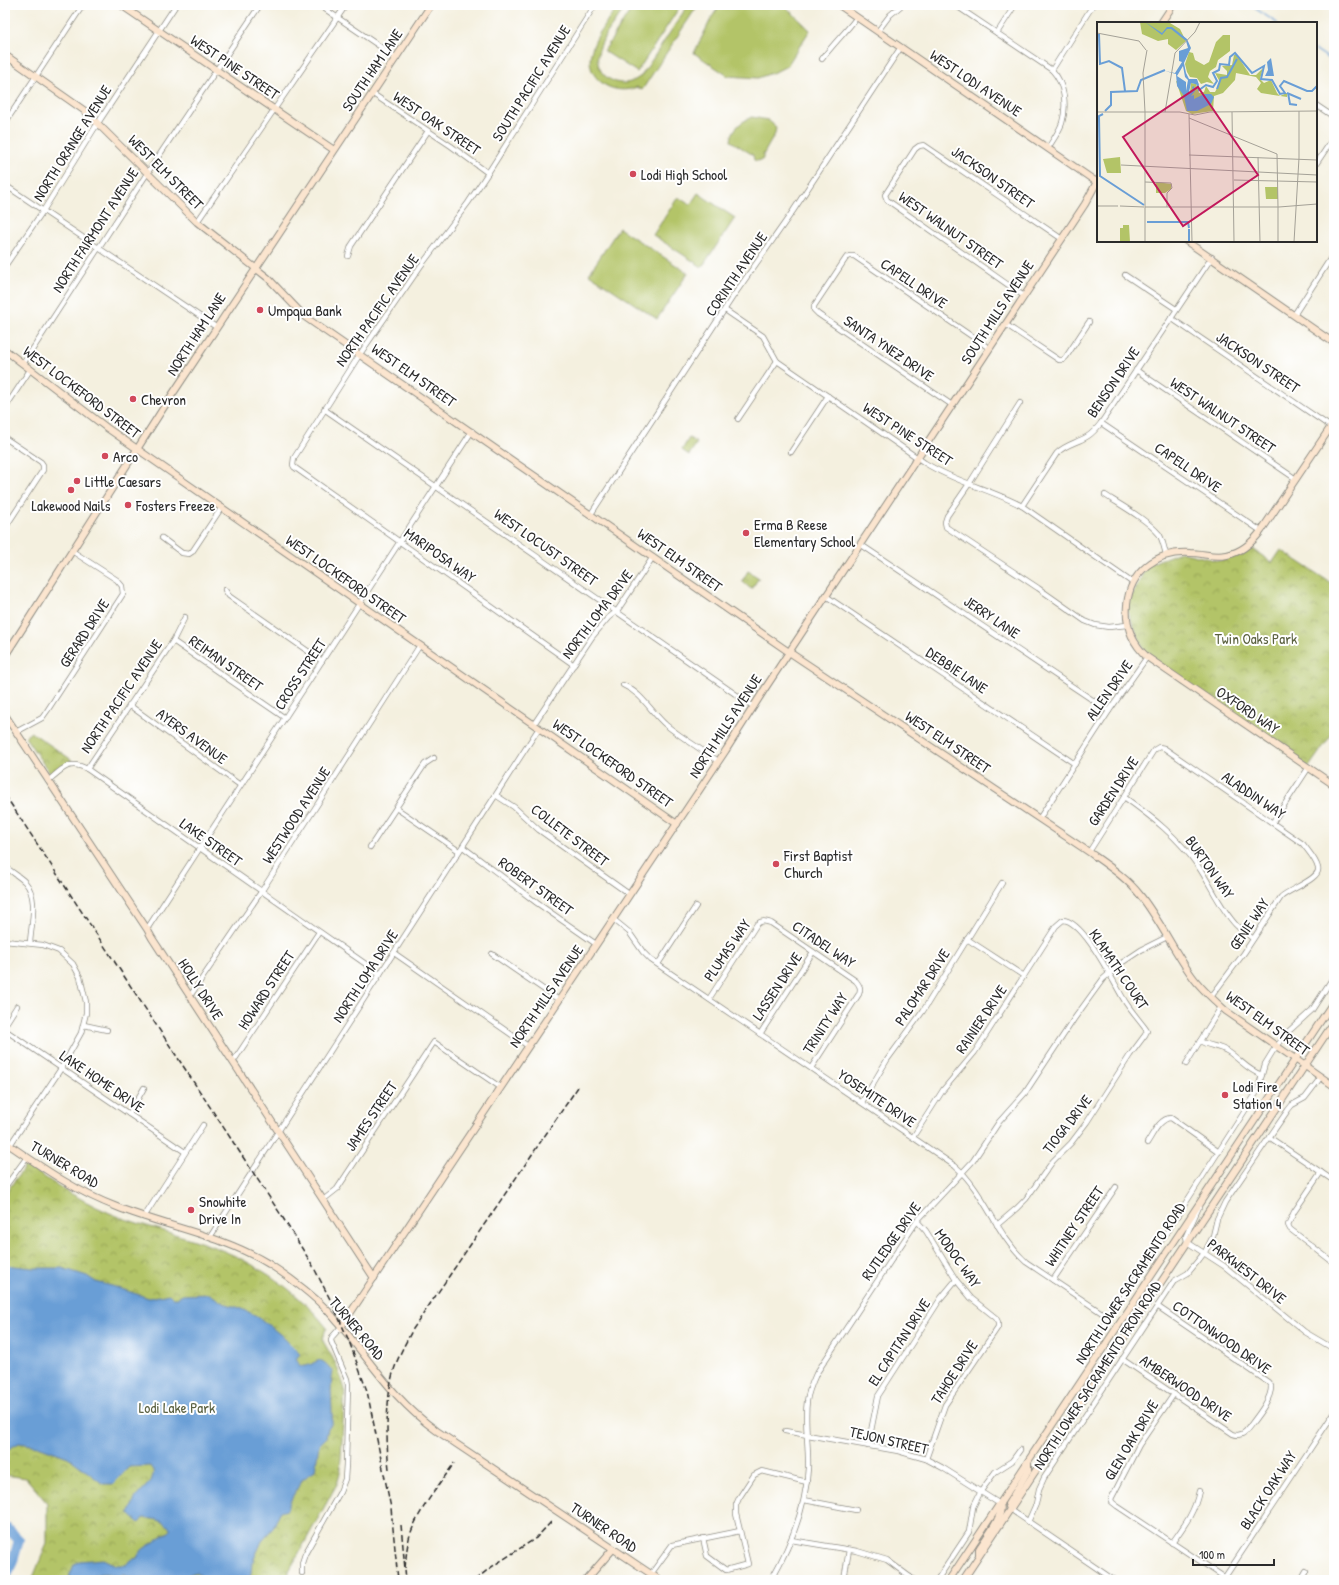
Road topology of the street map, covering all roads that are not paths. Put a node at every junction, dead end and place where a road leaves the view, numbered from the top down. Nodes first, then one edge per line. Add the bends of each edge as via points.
1 (82, 5) edge
2 (121, 5) edge
3 (176, 5) edge
4 (260, 5) edge
5 (319, 5) edge
6 (346, 5) edge
7 (431, 5) edge
8 (595, 5) edge
9 (839, 5) edge
10 (902, 5) edge
11 (955, 5) edge
12 (1015, 5) edge
13 (1093, 5) edge
14 (1173, 5) edge
15 (1330, 5) edge
16 (1334, 8) edge
17 (857, 17) junction
18 (338, 18) junction
19 (1162, 22) edge
20 (159, 31) junction
21 (878, 31) junction
22 (996, 33) junction
23 (901, 47) junction
24 (5, 55) edge
25 (397, 58) junction
26 (822, 59) dead end
27 (216, 70) junction
28 (1052, 70) junction
29 (35, 75) junction
30 (373, 94) junction
31 (1317, 106) edge
32 (275, 110) junction
33 (1334, 118) edge
34 (98, 122) junction
35 (5, 123) edge
36 (428, 131) junction
37 (1334, 137) edge
38 (1048, 148) junction
39 (334, 150) junction
40 (912, 155) joint
41 (1317, 162) edge
42 (148, 172) junction
43 (488, 173) junction
44 (1097, 181) edge
45 (1097, 184) edge
46 (5, 185) edge
47 (43, 211) junction
48 (198, 222) junction
49 (1062, 239) junction
50 (1188, 242) edge
51 (98, 247) junction
52 (1334, 253) edge
53 (348, 256) dead end
54 (1212, 257) junction
55 (845, 259) joint
56 (6, 263) edge
57 (256, 268) junction
58 (1125, 275) dead end
59 (1024, 296) junction
60 (1176, 309) junction
61 (725, 310) junction
62 (1294, 315) junction
63 (1171, 318) junction
64 (1089, 322) dead end
65 (1005, 324) junction
66 (216, 327) junction
67 (1334, 343) edge
68 (989, 348) junction
69 (5, 350) edge
70 (360, 354) junction
71 (777, 361) junction
72 (22, 364) junction
73 (30, 370) junction
74 (1136, 370) junction
75 (828, 396) junction
76 (1020, 403) dead end
77 (952, 405) junction
78 (5, 408) edge
79 (324, 409) junction
80 (738, 419) dead end
81 (1101, 423) junction
82 (1332, 424) edge
83 (472, 432) junction
84 (5, 438) edge
85 (137, 449) junction
86 (791, 452) dead end
87 (917, 458) junction
88 (293, 465) joint
89 (1296, 479) junction
90 (969, 484) junction
91 (436, 486) junction
92 (1105, 495) dead end
93 (1022, 506) junction
94 (222, 507) junction
95 (591, 514) junction
96 (5, 528) edge
97 (1261, 531) junction
98 (162, 538) dead end
99 (400, 541) junction
100 (860, 544) junction
101 (72, 551) junction
102 (1166, 554) junction
103 (653, 557) junction
104 (1133, 583) junction
105 (225, 590) dead end
106 (826, 596) junction
107 (359, 604) junction
108 (617, 611) junction
109 (185, 617) dead end
110 (1127, 625) junction
111 (173, 641) junction
112 (420, 645) junction
113 (789, 652) junction
114 (5, 656) edge
115 (1147, 657) junction
116 (322, 661) junction
117 (574, 664) junction
118 (623, 685) dead end
119 (129, 705) junction
120 (754, 707) junction
121 (1109, 711) junction
122 (5, 715) edge
123 (285, 718) junction
124 (537, 726) junction
125 (16, 732) junction
126 (1161, 748) joint
127 (434, 758) dead end
128 (718, 761) junction
129 (1075, 764) junction
130 (1309, 768) junction
131 (87, 770) junction
132 (48, 781) junction
133 (240, 785) junction
134 (1334, 785) edge
135 (497, 796) junction
136 (1124, 797) junction
137 (396, 808) junction
138 (1039, 819) junction
139 (1273, 822) junction
140 (677, 824) junction
141 (370, 847) dead end
142 (463, 847) junction
143 (199, 849) junction
144 (459, 851) junction
145 (1089, 852) junction
146 (5, 866) edge
147 (1317, 875) joint
148 (1002, 883) dead end
149 (260, 892) junction
150 (629, 894) junction
151 (696, 906) dead end
152 (612, 919) junction
153 (768, 922) joint
154 (1070, 922) joint
155 (147, 929) junction
156 (319, 932) junction
157 (1167, 937) junction
158 (967, 939) junction
159 (1253, 939) junction
160 (5, 941) edge
161 (30, 943) junction
162 (596, 944) junction
163 (813, 952) junction
164 (394, 953) junction
165 (492, 954) dead end
166 (658, 964) junction
167 (1109, 973) junction
168 (380, 974) junction
169 (1024, 976) junction
170 (1334, 976) edge
171 (860, 992) joint
172 (190, 996) junction
173 (1211, 997) junction
174 (709, 999) junction
175 (559, 1000) junction
176 (1334, 1001) edge
177 (17, 1006) dead end
178 (1221, 1007) junction
179 (1334, 1022) edge
180 (5, 1025) edge
181 (84, 1025) junction
182 (5, 1030) edge
183 (107, 1030) dead end
184 (1147, 1032) joint
185 (760, 1034) junction
186 (1200, 1041) junction
187 (528, 1046) junction
188 (1277, 1046) junction
189 (1296, 1060) junction
190 (233, 1062) junction
191 (1186, 1064) dead end
192 (1304, 1066) junction
193 (62, 1067) junction
194 (811, 1068) junction
195 (1262, 1075) junction
196 (1321, 1077) junction
197 (1334, 1086) edge
198 (500, 1087) junction
199 (144, 1088) dead end
200 (862, 1102) junction
201 (129, 1114) junction
202 (203, 1125) dead end
203 (279, 1132) junction
204 (913, 1137) junction
205 (1269, 1137) junction
206 (1147, 1143) dead end
207 (8, 1144) edge
208 (185, 1152) junction
209 (1219, 1152) junction
210 (27, 1157) junction
211 (1321, 1172) junction
212 (962, 1173) junction
213 (1334, 1181) edge
214 (1116, 1187) dead end
215 (5, 1188) edge
216 (1205, 1194) junction
217 (323, 1200) junction
218 (144, 1217) junction
219 (917, 1221) junction
220 (997, 1225) junction
221 (210, 1237) junction
222 (1187, 1242) junction
223 (1205, 1252) junction
224 (1334, 1263) edge
225 (374, 1278) junction
226 (956, 1280) junction
227 (1053, 1280) junction
228 (1157, 1306) junction
229 (1108, 1317) junction
230 (998, 1322) joint
231 (341, 1327) junction
232 (1096, 1336) dead end
233 (1334, 1349) edge
234 (1122, 1359) junction
235 (1174, 1394) junction
236 (1333, 1416) edge
237 (785, 1431) dead end
238 (808, 1435) junction
239 (1238, 1436) joint
240 (868, 1446) junction
241 (1020, 1450) dead end
242 (926, 1460) junction
243 (1028, 1462) junction
244 (807, 1482) junction
245 (981, 1491) junction
246 (1199, 1491) dead end
247 (804, 1500) junction
248 (1000, 1504) junction
249 (1010, 1509) junction
250 (856, 1510) dead end
251 (1028, 1522) junction
252 (740, 1532) junction
253 (703, 1538) junction
254 (791, 1540) junction
255 (1172, 1543) junction
256 (613, 1549) junction
257 (849, 1550) junction
258 (979, 1556) junction
259 (1306, 1572) dead end
260 (302, 1573) dead end
261 (651, 1574) junction
262 (912, 1578) edge
263 (844, 1579) edge
264 (1223, 1579) edge
265 (586, 1580) edge
266 (660, 1580) edge
267 (772, 1580) edge
268 (904, 1580) edge
269 (937, 1580) edge
270 (949, 1580) edge
271 (963, 1580) edge
272 (1114, 1580) edge
273 (1301, 1580) edge

1 - 29 street
2 - 20 street, WEST PINE STREET
3 - 20 street, NORTH ORANGE AVENUE
4 - 27 street, NORTH FAIRMONT AVENUE
5 - 18 street
6 - 18 street
7 - 25 street, SOUTH HAM LANE
8 - 43 street, SOUTH PACIFIC AVENUE
9 - 17 street, WEST LODI AVENUE
10 - 21 street via 890,14
11 - 22 street
12 - 22 street
13 - 28 street
14 - 19 street
15 - 16 street
17 - 21 street, WEST LODI AVENUE
17 - 26 street
18 - 25 street
18 - 32 street
20 - 27 street, WEST PINE STREET
20 - 34 street, NORTH ORANGE AVENUE
21 - 23 street, WEST LODI AVENUE
22 - 28 street
23 - 38 street, WEST LODI AVENUE
23 - 61 street, CORINTH AVENUE
24 - 29 street, WEST ELM STREET
25 - 30 street, SOUTH HAM LANE
27 - 32 street, WEST PINE STREET
27 - 42 street, NORTH FAIRMONT AVENUE
28 - 38 street via 1059,80 1064,96 1064,107 1062,124
29 - 34 street, WEST ELM STREET
29 - 35 street
30 - 36 street, WEST OAK STREET
30 - 39 street, SOUTH HAM LANE
31 - 33 street
32 - 39 street, WEST PINE STREET
32 - 48 street
34 - 42 street, WEST ELM STREET
34 - 47 street, NORTH ORANGE AVENUE
36 - 43 street, WEST OAK STREET
36 - 53 street via 351,246
37 - 41 street
38 - 44 street, WEST LODI AVENUE
39 - 57 street, NORTH HAM LANE
40 - 49 street, JACKSON STREET via 920,146 929,147
40 - 59 street, WEST WALNUT STREET via 885,197 887,200
42 - 48 street, WEST ELM STREET
42 - 51 street, NORTH FAIRMONT AVENUE
43 - 70 street, NORTH PACIFIC AVENUE
45 - 49 street, SOUTH MILLS AVENUE
46 - 47 street
47 - 51 street
47 - 56 street, NORTH ORANGE AVENUE
48 - 57 street, WEST ELM STREET
49 - 59 street, SOUTH MILLS AVENUE
50 - 54 street
51 - 66 street
51 - 72 street, NORTH FAIRMONT AVENUE
52 - 62 street
54 - 60 street, BENSON DRIVE
54 - 62 street
55 - 68 street, CAPELL DRIVE via 854,256
55 - 77 street, SANTA YNEZ DRIVE via 814,306 814,310
57 - 66 street, NORTH HAM LANE
57 - 70 street, WEST ELM STREET via 305,317
58 - 60 street
59 - 65 street, SOUTH MILLS AVENUE
60 - 63 street, BENSON DRIVE
61 - 71 street, WEST PINE STREET via 762,336
61 - 95 street, CORINTH AVENUE
62 - 67 street
63 - 74 street, BENSON DRIVE
63 - 82 street, JACKSON STREET
64 - 65 street via 1062,360
65 - 68 street, SOUTH MILLS AVENUE
66 - 85 street, NORTH HAM LANE
68 - 77 street, SOUTH MILLS AVENUE
69 - 72 street, WEST LOCKEFORD STREET
70 - 79 street, NORTH PACIFIC AVENUE
70 - 83 street, WEST ELM STREET
71 - 75 street, WEST PINE STREET
71 - 80 street
72 - 73 street, WEST LOCKEFORD STREET
73 - 78 street
73 - 85 street, WEST LOCKEFORD STREET
74 - 81 street, BENSON DRIVE
74 - 89 street, WEST WALNUT STREET
75 - 86 street
75 - 87 street, WEST PINE STREET
76 - 90 street
77 - 87 street, SOUTH MILLS AVENUE
79 - 88 street, NORTH PACIFIC AVENUE via 294,458
79 - 91 street, WEST LOCUST STREET
81 - 93 street, BENSON DRIVE via 1093,433 1058,453
81 - 97 street, CAPELL DRIVE
82 - 89 street, ALLEN DRIVE
83 - 91 street, CROSS STREET
83 - 95 street, WEST ELM STREET
84 - 96 street via 43,465 38,479
85 - 94 street, WEST LOCKEFORD STREET
85 - 101 street, NORTH HAM LANE
87 - 90 street, WEST PINE STREET via 938,471
87 - 100 street, NORTH MILLS AVENUE
88 - 99 street, MARIPOSA WAY
89 - 97 street, ALLEN DRIVE
90 - 93 street, WEST PINE STREET
90 - 110 street via 947,516 946,525 950,530 1085,621 1108,627
91 - 99 street, CROSS STREET
91 - 108 street, WEST LOCUST STREET
92 - 102 street via 1158,533
93 - 104 street, WEST PINE STREET
94 - 98 street via 189,554 182,553
94 - 107 street, WEST LOCKEFORD STREET
95 - 103 street, WEST ELM STREET
97 - 102 street, ALLEN DRIVE via 1250,544 1226,556
99 - 107 street, CROSS STREET
99 - 117 street, MARIPOSA WAY
100 - 106 street, NORTH MILLS AVENUE
100 - 121 street, JERRY LANE
101 - 114 street, NORTH HAM LANE
101 - 125 street, GERARD DRIVE via 117,580 122,586 123,594 42,718
102 - 104 street, ALLEN DRIVE via 1144,568
103 - 108 street, NORTH LOMA DRIVE
103 - 113 street, WEST ELM STREET
104 - 110 street, ALLEN DRIVE via 1127,598
105 - 116 street via 229,596
106 - 113 street, NORTH MILLS AVENUE
106 - 129 street, DEBBIE LANE
107 - 112 street, WEST LOCKEFORD STREET
107 - 116 street, CROSS STREET
108 - 117 street, NORTH LOMA DRIVE via 598,628
108 - 120 street, WEST LOCUST STREET
109 - 111 street, NORTH PACIFIC AVENUE
110 - 115 street, ALLEN DRIVE via 1137,646
111 - 119 street, NORTH PACIFIC AVENUE
111 - 123 street, REIMAN STREET
112 - 124 street, WEST LOCKEFORD STREET
112 - 149 street, WESTWOOD AVENUE
113 - 120 street, NORTH MILLS AVENUE
113 - 138 street, WEST ELM STREET
115 - 121 street, ALLEN DRIVE
115 - 130 street, OXFORD WAY
116 - 123 street, CROSS STREET
117 - 124 street, NORTH LOMA DRIVE
118 - 128 street via 641,696 655,715 668,726
119 - 131 street, NORTH PACIFIC AVENUE
119 - 133 street, AYERS AVENUE
120 - 128 street, NORTH MILLS AVENUE
121 - 129 street, ALLEN DRIVE
122 - 125 street, HOLLY DRIVE
123 - 133 street, CROSS STREET
124 - 135 street, NORTH LOMA DRIVE
124 - 140 street, WEST LOCKEFORD STREET
125 - 132 street, HOLLY DRIVE
126 - 136 street, GARDEN DRIVE via 1154,750
126 - 139 street, ALADDIN WAY
127 - 137 street via 425,764
128 - 140 street, NORTH MILLS AVENUE
129 - 138 street, ALLEN DRIVE
130 - 134 street, OXFORD WAY
130 - 139 street
131 - 132 street, NORTH PACIFIC AVENUE via 76,764 70,765
131 - 143 street, LAKE STREET
132 - 155 street, HOLLY DRIVE
133 - 143 street, CROSS STREET
135 - 142 street, NORTH LOMA DRIVE
135 - 150 street, COLLETE STREET via 539,830
136 - 145 street, GARDEN DRIVE
136 - 159 street, BURTON WAY via 1180,843 1206,878 1229,916
137 - 141 street
137 - 144 street
138 - 145 street, WEST ELM STREET
139 - 147 street, ALADDIN WAY via 1303,844 1318,868
140 - 150 street, NORTH MILLS AVENUE
142 - 144 street, NORTH LOMA DRIVE
142 - 162 street, ROBERT STREET
143 - 149 street, LAKE STREET
143 - 155 street, CROSS STREET
144 - 164 street, NORTH LOMA DRIVE
145 - 157 street, WEST ELM STREET via 1118,873 1140,895
146 - 161 street via 24,881 32,895
147 - 159 street, GENIE WAY via 1284,894
148 - 158 street, PALOMAR DRIVE
149 - 156 street, LAKE STREET
149 - 172 street, WESTWOOD AVENUE
150 - 152 street, NORTH MILLS AVENUE
151 - 166 street
152 - 162 street, NORTH MILLS AVENUE
152 - 166 street, YOSEMITE DRIVE
153 - 163 street, CITADEL WAY
153 - 174 street, PLUMAS WAY via 760,921 757,924
154 - 167 street, KLAMATH COURT via 1087,938
154 - 169 street, RAINIER DRIVE via 1064,920 1056,926
155 - 172 street, HOLLY DRIVE
156 - 168 street, LAKE STREET
156 - 190 street, HOWARD STREET
157 - 167 street, RUTLEDGE DRIVE via 1141,950
157 - 173 street, WEST ELM STREET via 1192,977
158 - 169 street
158 - 200 street, PALOMAR DRIVE via 923,1011 887,1060
159 - 173 street, GENIE WAY via 1228,977
160 - 161 street
161 - 181 street via 51,947 72,964 84,988
162 - 175 street, NORTH MILLS AVENUE
163 - 171 street, CITADEL WAY via 856,981 860,985
163 - 185 street, LASSEN DRIVE
164 - 168 street, NORTH LOMA DRIVE
164 - 187 street
165 - 175 street
166 - 174 street, YOSEMITE DRIVE
167 - 184 street, KLAMATH COURT
167 - 212 street, RUTLEDGE DRIVE via 1025,1093 998,1122 973,1161
168 - 203 street, NORTH LOMA DRIVE
169 - 204 street, RAINIER DRIVE via 975,1052 943,1090
170 - 188 street, NORTH LOWER SACRAMENTO FRON ROAD via 1312,1010
171 - 194 street, TRINITY WAY
172 - 190 street, HOLLY DRIVE
173 - 178 street, WEST ELM STREET
174 - 185 street, YOSEMITE DRIVE
175 - 187 street, NORTH MILLS AVENUE
176 - 189 street, NORTH LOWER SACRAMENTO ROAD
177 - 180 street
178 - 186 street
178 - 188 street, WEST ELM STREET
179 - 192 street, NORTH LOWER SACRAMENTO ROAD
181 - 183 street
181 - 193 street
182 - 193 street, LAKE HOME DRIVE
184 - 220 street, TIOGA DRIVE via 1083,1127 1026,1198
185 - 194 street, YOSEMITE DRIVE
186 - 191 street
186 - 195 street via 1228,1051 1252,1071
187 - 198 street, NORTH MILLS AVENUE
188 - 189 street, WEST ELM STREET
188 - 195 street, NORTH LOWER SACRAMENTO FRON ROAD via 1265,1064
189 - 192 street, WEST ELM STREET
189 - 216 street, NORTH LOWER SACRAMENTO ROAD
190 - 203 street, HOLLY DRIVE
192 - 196 street, WEST ELM STREET
192 - 222 street, NORTH LOWER SACRAMENTO ROAD
193 - 201 street, LAKE HOME DRIVE
193 - 207 street
194 - 200 street, YOSEMITE DRIVE
195 - 209 street, NORTH LOWER SACRAMENTO FRON ROAD via 1258,1092
196 - 197 street, WEST ELM STREET
196 - 205 street, NORTH LOWER SACRAMENTO FRON ROAD via 1305,1098 1288,1110
198 - 217 street, JAMES STREET via 434,1042 336,1189
198 - 225 street, NORTH MILLS AVENUE
199 - 201 street
200 - 204 street, YOSEMITE DRIVE
201 - 208 street, LAKE HOME DRIVE
202 - 208 street
203 - 217 street, HOLLY DRIVE
203 - 221 street, NORTH LOMA DRIVE
204 - 212 street, YOSEMITE DRIVE
205 - 211 street
205 - 223 street, NORTH LOWER SACRAMENTO FRON ROAD via 1220,1211 1213,1236
206 - 209 street via 1162,1121 1171,1118
207 - 210 street, TURNER ROAD
208 - 218 street
209 - 229 street, NORTH LOWER SACRAMENTO FRON ROAD
210 - 215 street
210 - 218 street, TURNER ROAD via 90,1196
211 - 213 street
211 - 224 street via 1288,1225
212 - 219 street, RUTLEDGE DRIVE
212 - 220 street, YOSEMITE DRIVE
214 - 227 street, WHITNEY STREET
216 - 222 street, PARKWEST DRIVE via 1186,1236
216 - 243 street, NORTH LOWER SACRAMENTO ROAD
217 - 225 street, HOLLY DRIVE
218 - 221 street, TURNER ROAD
219 - 226 street, MODOC WAY
219 - 238 street, RUTLEDGE DRIVE via 816,1374 807,1399
220 - 227 street, YOSEMITE DRIVE via 1014,1252
221 - 231 street, TURNER ROAD via 243,1250 276,1270 315,1299
222 - 223 street, PARKWEST DRIVE
222 - 249 street, NORTH LOWER SACRAMENTO ROAD
223 - 228 street, NORTH LOWER SACRAMENTO FRON ROAD via 1188,1273 1174,1281
223 - 233 street, PARKWEST DRIVE via 1299,1327
225 - 231 street, NORTH MILLS AVENUE
226 - 230 street, MODOC WAY via 971,1298
226 - 240 street, EL CAPITAN DRIVE via 941,1298 878,1396
227 - 229 street, YOSEMITE DRIVE
228 - 234 street, NORTH LOWER SACRAMENTO FRON ROAD
228 - 239 street, COTTONWOOD DRIVE via 1271,1386 1272,1392 1268,1400 1246,1431
229 - 232 street, NORTH LOWER SACRAMENTO FRON ROAD
230 - 242 street, TAHOE DRIVE via 998,1327 945,1405
231 - 256 street, TURNER ROAD via 383,1381 416,1415
231 - 260 street, NORTH MILLS AVENUE via 330,1341 348,1386 346,1472 340,1492 303,1558
234 - 235 street, AMBERWOOD DRIVE
234 - 251 street, NORTH LOWER SACRAMENTO FRON ROAD via 1044,1478
235 - 239 street, AMBERWOOD DRIVE
235 - 255 street, GLEN OAK DRIVE via 1139,1445 1111,1499 1117,1506
236 - 264 street, BLACK OAK WAY
237 - 238 street, TEJON STREET
238 - 240 street, TEJON STREET
238 - 244 street, RUTLEDGE DRIVE
240 - 242 street, TEJON STREET via 898,1451
241 - 245 street, NORTH LOWER SACRAMENTO FRON ROAD via 1012,1461 994,1472
242 - 245 street, TEJON STREET
243 - 248 street, NORTH LOWER SACRAMENTO ROAD
243 - 249 street via 1028,1471 1009,1500
244 - 247 street, RUTLEDGE DRIVE
244 - 252 street via 762,1471 754,1475 736,1505
245 - 248 street, TEJON STREET
245 - 269 street, NORTH LOWER SACRAMENTO FRON ROAD via 973,1507 969,1532
246 - 255 street via 1197,1504
247 - 250 street
247 - 254 street, RUTLEDGE DRIVE
248 - 258 street via 1000,1515 979,1549
248 - 270 street, NORTH LOWER SACRAMENTO ROAD
249 - 251 street
249 - 258 street, NORTH LOWER SACRAMENTO ROAD
251 - 272 street
252 - 253 street
252 - 253 street via 748,1564 726,1570 707,1556
253 - 261 street via 670,1547
254 - 257 street
254 - 267 street, RUTLEDGE DRIVE
255 - 264 street
256 - 261 street, TURNER ROAD
256 - 265 street
257 - 262 street via 887,1560
257 - 263 street
258 - 271 street, NORTH LOWER SACRAMENTO ROAD
259 - 273 street
261 - 266 street, TURNER ROAD
262 - 268 street

